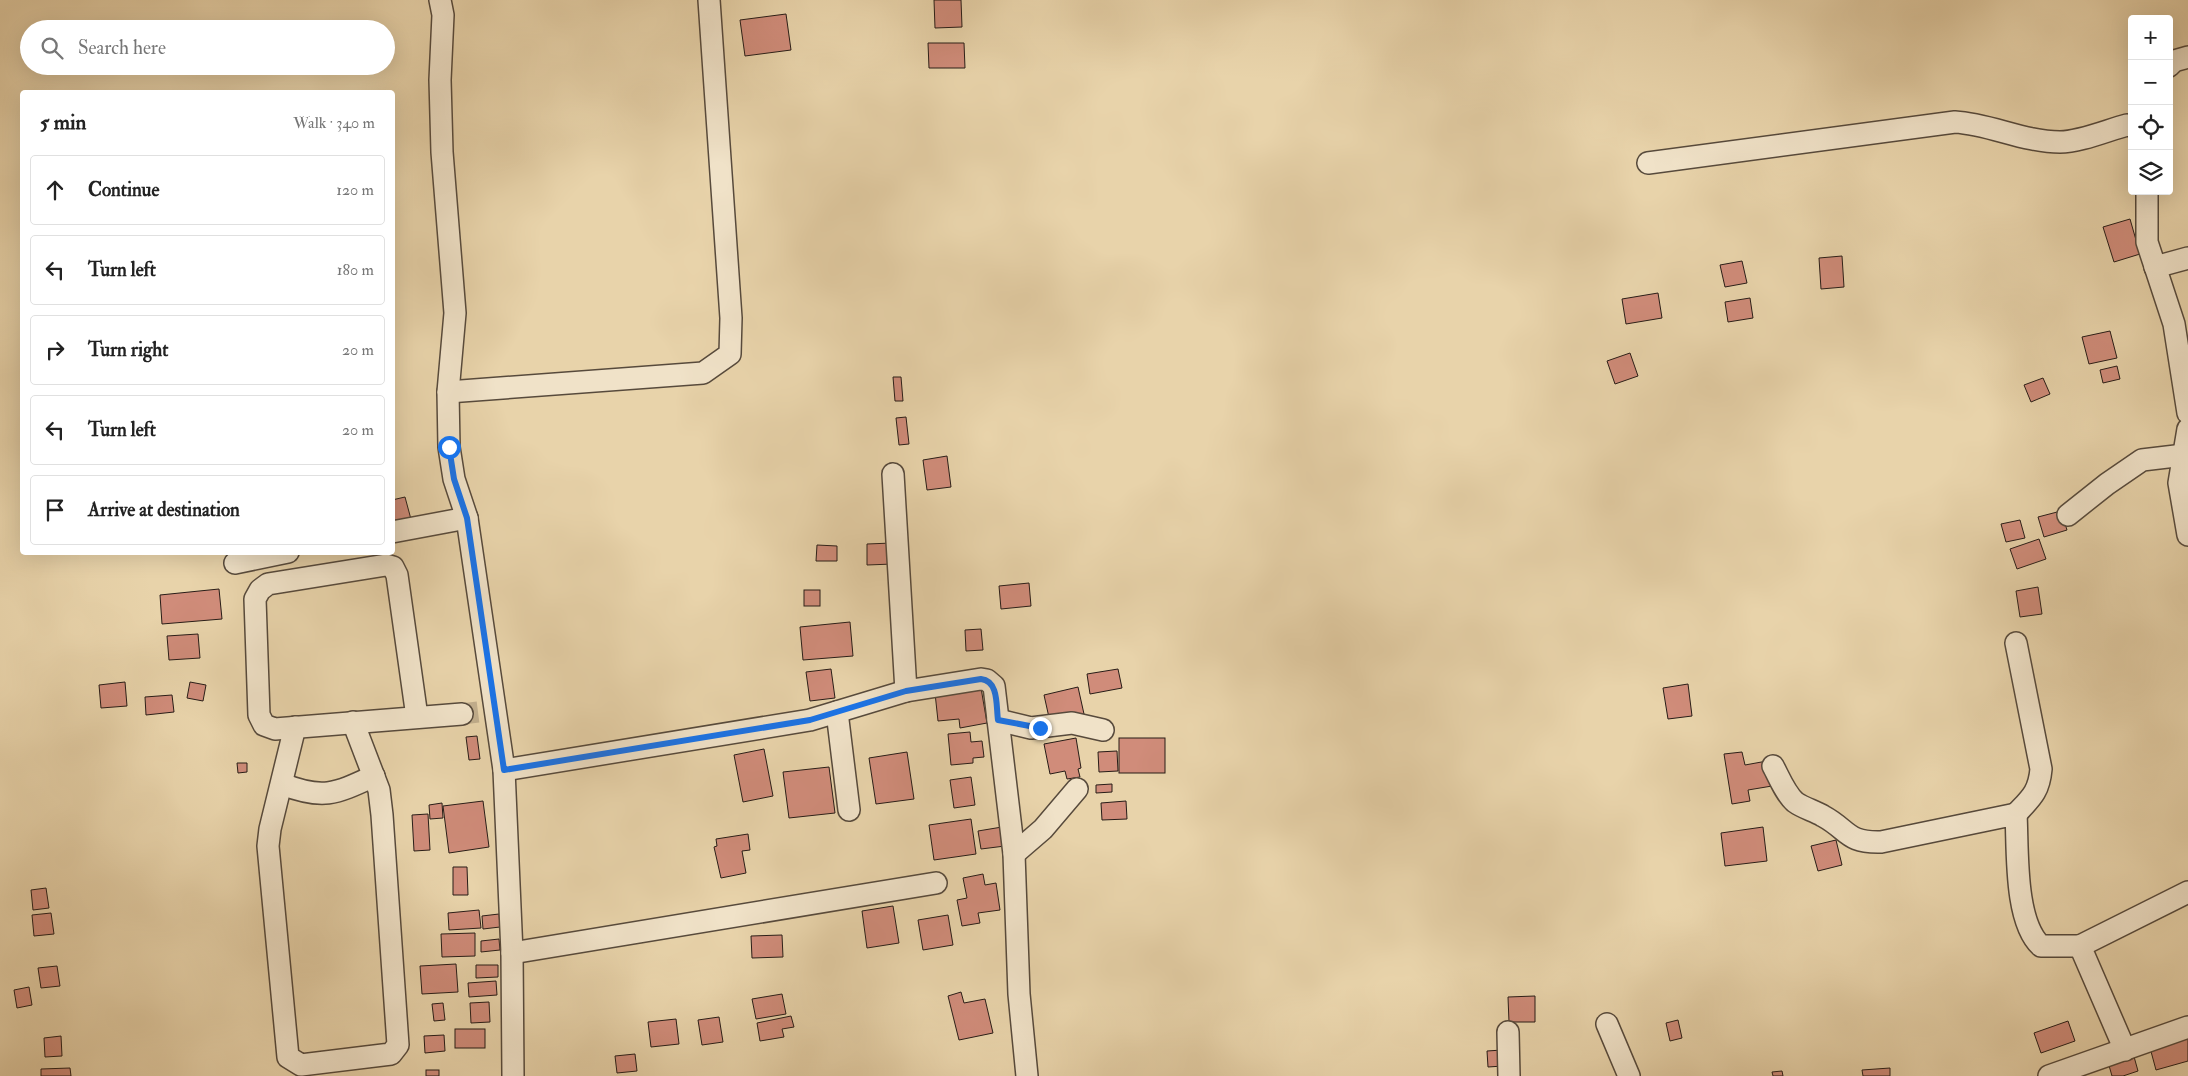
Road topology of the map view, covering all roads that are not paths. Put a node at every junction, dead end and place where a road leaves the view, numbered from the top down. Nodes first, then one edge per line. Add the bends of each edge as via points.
1 (440, 0) edge
2 (709, 0) edge
3 (2188, 57) edge
4 (2173, 62) edge
5 (2128, 124) edge
6 (1648, 164) dead end
7 (2147, 195) edge
8 (2188, 258) edge
9 (2155, 267) junction
10 (448, 392) junction
11 (2188, 413) edge
12 (2188, 429) edge
13 (2184, 455) junction
14 (893, 474) dead end
15 (2068, 515) dead end
16 (467, 518) junction
17 (395, 531) edge
18 (2188, 535) edge
19 (274, 555) edge
20 (235, 563) dead end
21 (2016, 643) dead end
22 (906, 691) junction
23 (478, 712) junction
24 (837, 712) junction
25 (417, 717) junction
26 (998, 720) junction
27 (354, 722) junction
28 (295, 727) junction
29 (1103, 730) dead end
30 (1773, 766) dead end
31 (504, 770) junction
32 (374, 776) junction
33 (282, 784) junction
34 (1077, 789) dead end
35 (849, 810) dead end
36 (2016, 814) junction
37 (1014, 854) junction
38 (936, 883) dead end
39 (2188, 892) edge
40 (2080, 946) junction
41 (512, 953) junction
42 (1607, 1024) dead end
43 (2188, 1027) edge
44 (1508, 1032) dead end
45 (2125, 1050) junction
46 (513, 1076) edge
47 (1027, 1076) edge
48 (1509, 1076) edge
49 (1629, 1076) edge
50 (2049, 1076) edge

1 - 10 street via 443,15 440,80 442,152 455,313
2 - 10 street via 731,318 730,354 703,373
3 - 4 street
5 - 6 street via 2062,142 2042,141 1974,123 1955,122
7 - 9 street via 2147,242
8 - 9 street
9 - 11 street via 2174,324
10 - 16 street via 449,447 454,479
12 - 13 street
13 - 15 street via 2142,460
13 - 18 street via 2179,483
14 - 22 street
16 - 17 street
16 - 23 street
19 - 20 street
21 - 36 street via 2041,769 2035,794
22 - 24 street
22 - 26 street via 987,680 994,686
23 - 25 street
23 - 31 street
24 - 31 street via 810,720
24 - 35 street
25 - 27 street
25 - 28 street via 397,575 386,565 268,584 260,590 255,599 260,715 264,725 275,729
26 - 29 street via 1031,728 1072,724
26 - 37 street
27 - 28 street
27 - 32 street
28 - 33 street
30 - 36 street via 1796,802 1864,842 1881,842
31 - 41 street
32 - 33 street via 345,790 320,795 303,793
32 - 33 street via 382,815 398,1045 391,1054 301,1065 288,1058 268,846
34 - 37 street via 1043,829
36 - 40 street via 2022,902 2027,927 2041,946
37 - 47 street via 1019,994
38 - 41 street
39 - 40 street
40 - 45 street
41 - 46 street
42 - 49 street
43 - 45 street
44 - 48 street
45 - 50 street

